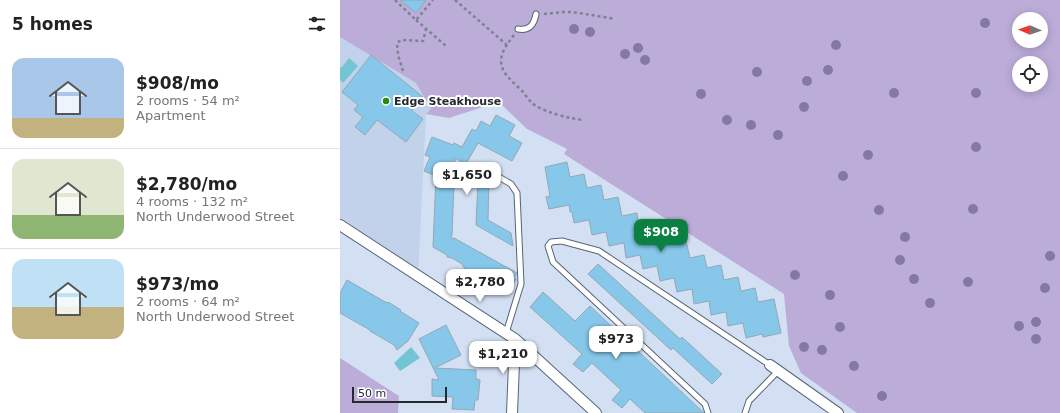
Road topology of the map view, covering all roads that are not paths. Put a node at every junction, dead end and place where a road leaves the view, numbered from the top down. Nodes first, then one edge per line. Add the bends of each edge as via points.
1 (536, 14) road end
2 (518, 29) road end
3 (485, 169) dead end
4 (340, 226) edge
5 (506, 333) junction
6 (515, 339) junction
7 (770, 365) joint
8 (779, 370) junction
9 (512, 413) edge
10 (596, 413) edge
11 (708, 413) edge
12 (745, 413) edge
13 (838, 413) edge

1 - 2 lane via 530,28
3 - 5 lane via 511,184 517,192 522,284
4 - 5 street
5 - 6 street
6 - 9 street
6 - 10 street
7 - 8 street
7 - 11 lane via 599,251 562,242 551,242 548,246 553,262 705,404
8 - 12 lane via 749,401
8 - 13 street

